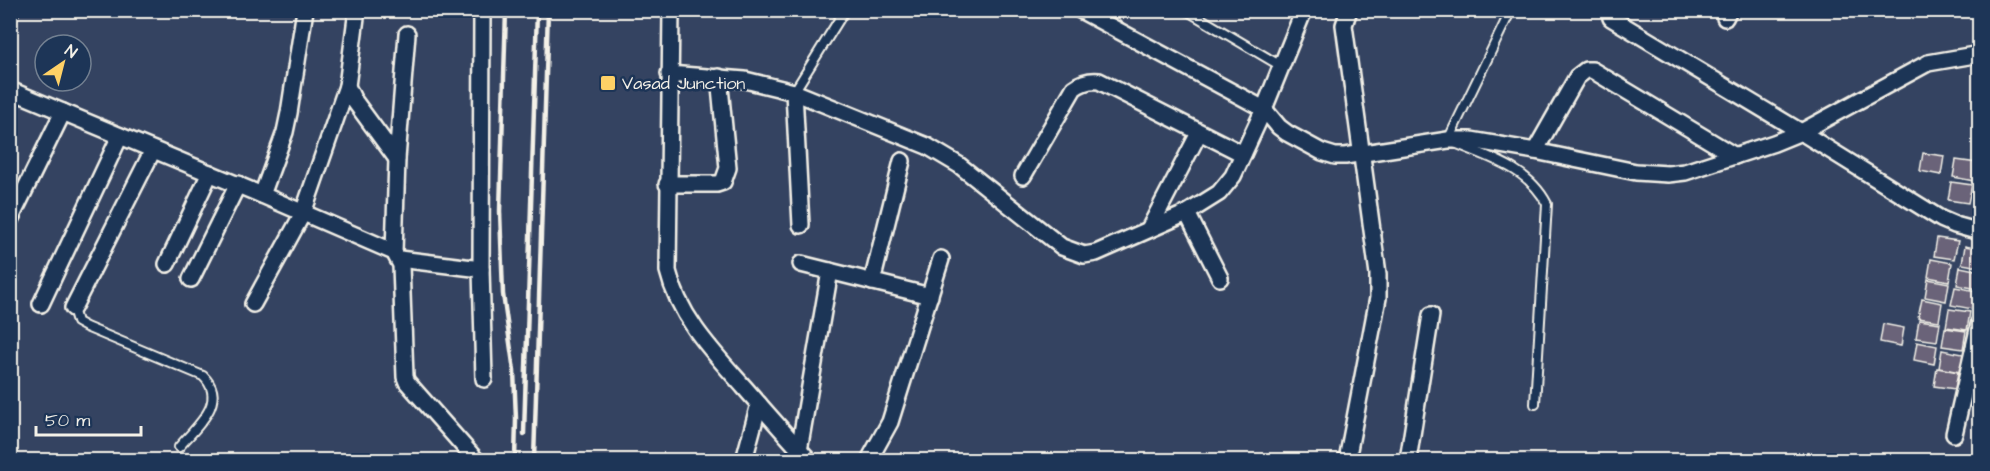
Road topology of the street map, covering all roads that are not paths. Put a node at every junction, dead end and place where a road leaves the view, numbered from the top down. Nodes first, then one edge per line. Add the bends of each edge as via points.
1 (305, 10) edge
2 (357, 10) edge
3 (482, 10) edge
4 (671, 10) edge
5 (845, 10) edge
6 (1080, 10) edge
7 (1186, 10) edge
8 (1304, 10) edge
9 (1511, 10) edge
10 (1346, 15) edge
11 (1611, 18) dead end
12 (406, 34) dead end
13 (1980, 54) edge
14 (1281, 66) junction
15 (669, 75) junction
16 (719, 77) junction
17 (347, 86) junction
18 (10, 90) edge
19 (794, 92) junction
20 (1264, 109) junction
21 (63, 112) junction
22 (1801, 132) junction
23 (1199, 133) junction
24 (120, 136) junction
25 (1448, 140) junction
26 (153, 150) junction
27 (1536, 151) junction
28 (1362, 153) junction
29 (1243, 154) junction
30 (1735, 156) junction
31 (397, 159) junction
32 (902, 161) dead end
33 (210, 173) junction
34 (1023, 176) dead end
35 (238, 184) junction
36 (667, 184) junction
37 (262, 195) junction
38 (303, 213) junction
39 (1187, 213) junction
40 (10, 220) edge
41 (801, 225) dead end
42 (1149, 229) junction
43 (1980, 232) edge
44 (396, 256) junction
45 (940, 258) dead end
46 (167, 264) dead end
47 (801, 264) dead end
48 (481, 269) junction
49 (830, 271) junction
50 (1220, 278) dead end
51 (191, 279) dead end
52 (872, 282) junction
53 (930, 296) junction
54 (41, 304) dead end
55 (253, 304) dead end
56 (73, 308) joint
57 (1431, 315) dead end
58 (1980, 321) edge
59 (484, 379) dead end
60 (759, 404) junction
61 (1535, 404) dead end
62 (1954, 434) dead end
63 (179, 447) dead end
64 (804, 455) edge
65 (476, 460) edge
66 (744, 460) edge
67 (868, 460) edge
68 (1347, 460) edge
69 (1408, 460) edge

1 - 37 street via 289,113
2 - 17 street
3 - 48 street
4 - 15 street
5 - 19 lane
6 - 20 street
7 - 14 lane
8 - 14 street
9 - 25 lane
10 - 28 street
11 - 22 street
12 - 31 street
13 - 22 street via 1928,63
14 - 20 street
15 - 16 street
15 - 36 street
16 - 19 street
16 - 36 street via 727,176 717,184
17 - 31 street
17 - 38 street
18 - 21 street
19 - 41 street
19 - 42 street via 944,154 1074,253 1096,253
20 - 28 street via 1287,133 1322,152 1345,156
20 - 29 street
21 - 24 street
21 - 40 street
22 - 30 street
22 - 43 street via 1941,219
23 - 29 street
23 - 34 street via 1099,81 1081,83 1074,88
23 - 42 street
24 - 26 street
24 - 54 street
25 - 27 street
25 - 28 street
25 - 61 lane via 1514,168 1541,192 1547,204
26 - 33 street
26 - 56 street
27 - 30 street via 1651,174 1685,172
27 - 30 street via 1577,77 1592,70
28 - 68 street via 1378,298
29 - 39 street via 1226,186
31 - 44 street
32 - 52 street
33 - 35 street
33 - 46 street
35 - 37 street
35 - 51 street
36 - 60 street via 668,271 672,290 707,345
37 - 38 street
38 - 44 street
38 - 55 street
39 - 42 street
39 - 50 street
44 - 48 street
44 - 65 street via 401,265 405,377
45 - 53 street
47 - 49 street
48 - 59 street
49 - 52 street
49 - 64 street
52 - 53 street
53 - 67 street via 890,422
56 - 63 lane via 77,322 86,327 203,376 211,383 214,393 209,411
57 - 69 street
58 - 62 street
60 - 64 street
60 - 66 street

